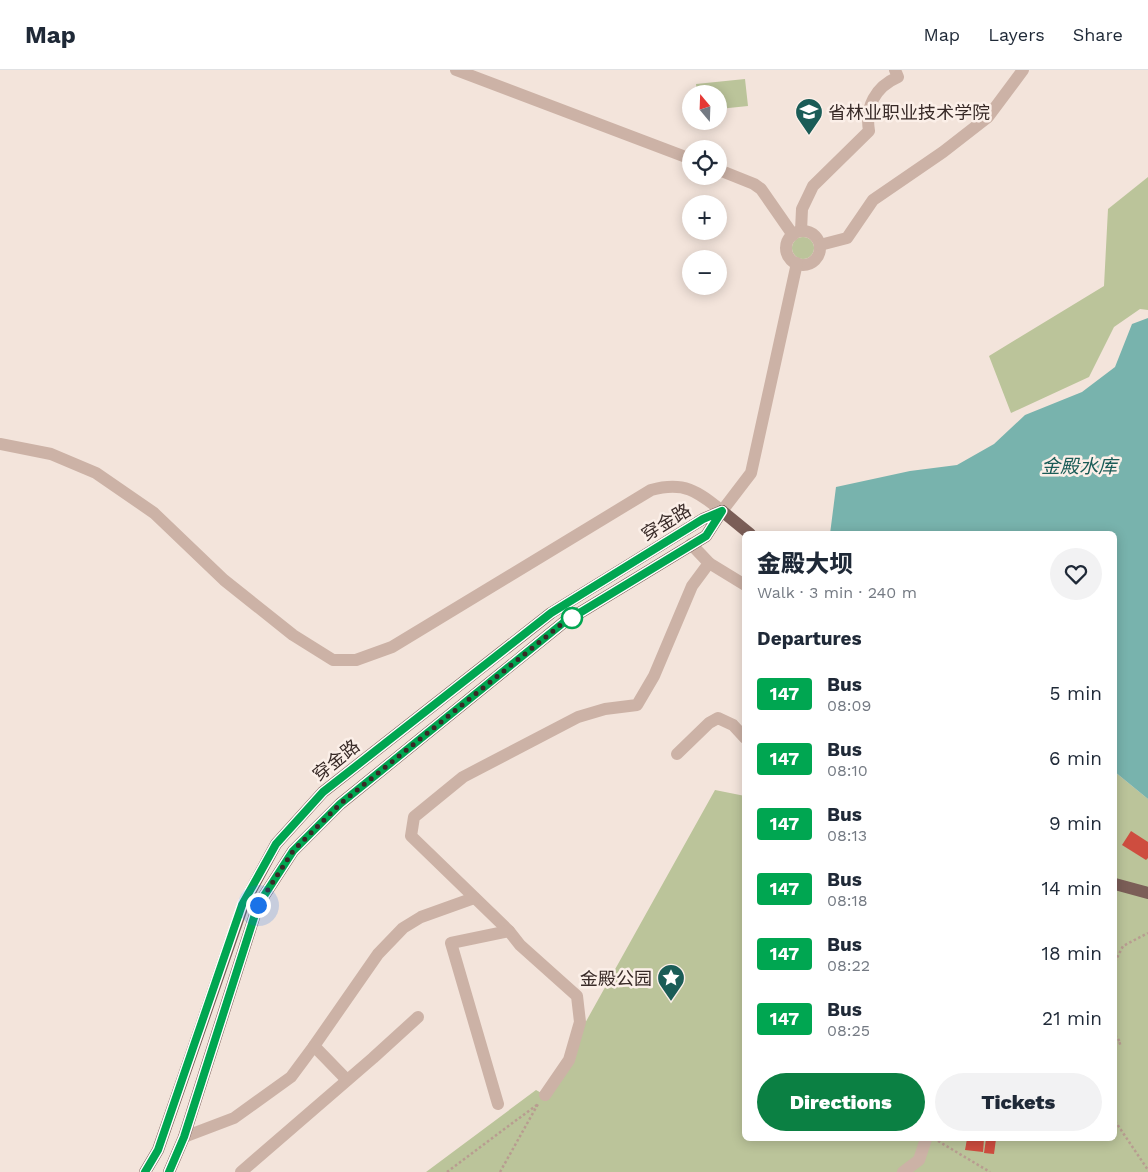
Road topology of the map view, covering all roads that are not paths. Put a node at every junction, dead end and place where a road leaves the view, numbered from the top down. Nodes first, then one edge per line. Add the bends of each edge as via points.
1 (456, 70) edge
2 (895, 70) edge
3 (1023, 70) edge
4 (682, 156) edge
5 (727, 173) edge
6 (797, 233) junction
7 (820, 245) junction
8 (797, 263) junction
9 (0, 444) edge
10 (722, 511) junction
11 (746, 531) edge
12 (691, 544) junction
13 (709, 563) junction
14 (742, 583) edge
15 (742, 735) edge
16 (677, 754) dead end
17 (1117, 885) edge
18 (1148, 893) edge
19 (474, 898) junction
20 (509, 930) junction
21 (418, 1017) dead end
22 (314, 1046) junction
23 (347, 1080) junction
24 (545, 1095) dead end
25 (498, 1104) dead end
26 (184, 1137) junction
27 (925, 1141) edge
28 (145, 1172) edge
29 (169, 1172) edge
30 (241, 1172) edge
31 (903, 1172) edge

1 - 4 street
2 - 6 street via 898,77 883,86 873,99 868,115 869,132 813,186 802,209
3 - 7 street via 988,117 874,200 848,238
5 - 6 street via 761,189
6 - 7 street via 812,234
6 - 8 street via 788,241 787,253
7 - 8 street via 819,254 811,262
8 - 10 street via 751,473
9 - 10 street via 51,454 96,473 154,513 224,580 293,635 333,660 366,657 392,647 651,490 666,486 688,488
10 - 11 main road
10 - 12 main road, 穿金路 via 706,536
10 - 28 main road, 穿金路 via 703,519 551,613 323,792 276,844 242,905 158,1150
12 - 13 street
12 - 26 main road, 穿金路 via 563,623 340,804 293,851 258,905
13 - 14 street
13 - 19 street via 692,586 654,676 637,705 578,717 464,777 414,817 411,836
15 - 16 street via 733,725 718,718 708,723
17 - 18 main road
19 - 20 street
19 - 22 street via 421,917 403,928 378,954
20 - 24 street via 520,945 577,996 580,1022 570,1060
20 - 25 street via 451,943
21 - 23 street
22 - 23 street
22 - 26 street via 291,1077 234,1118
23 - 30 street
26 - 29 main road, 穿金路
27 - 31 street via 919,1160

